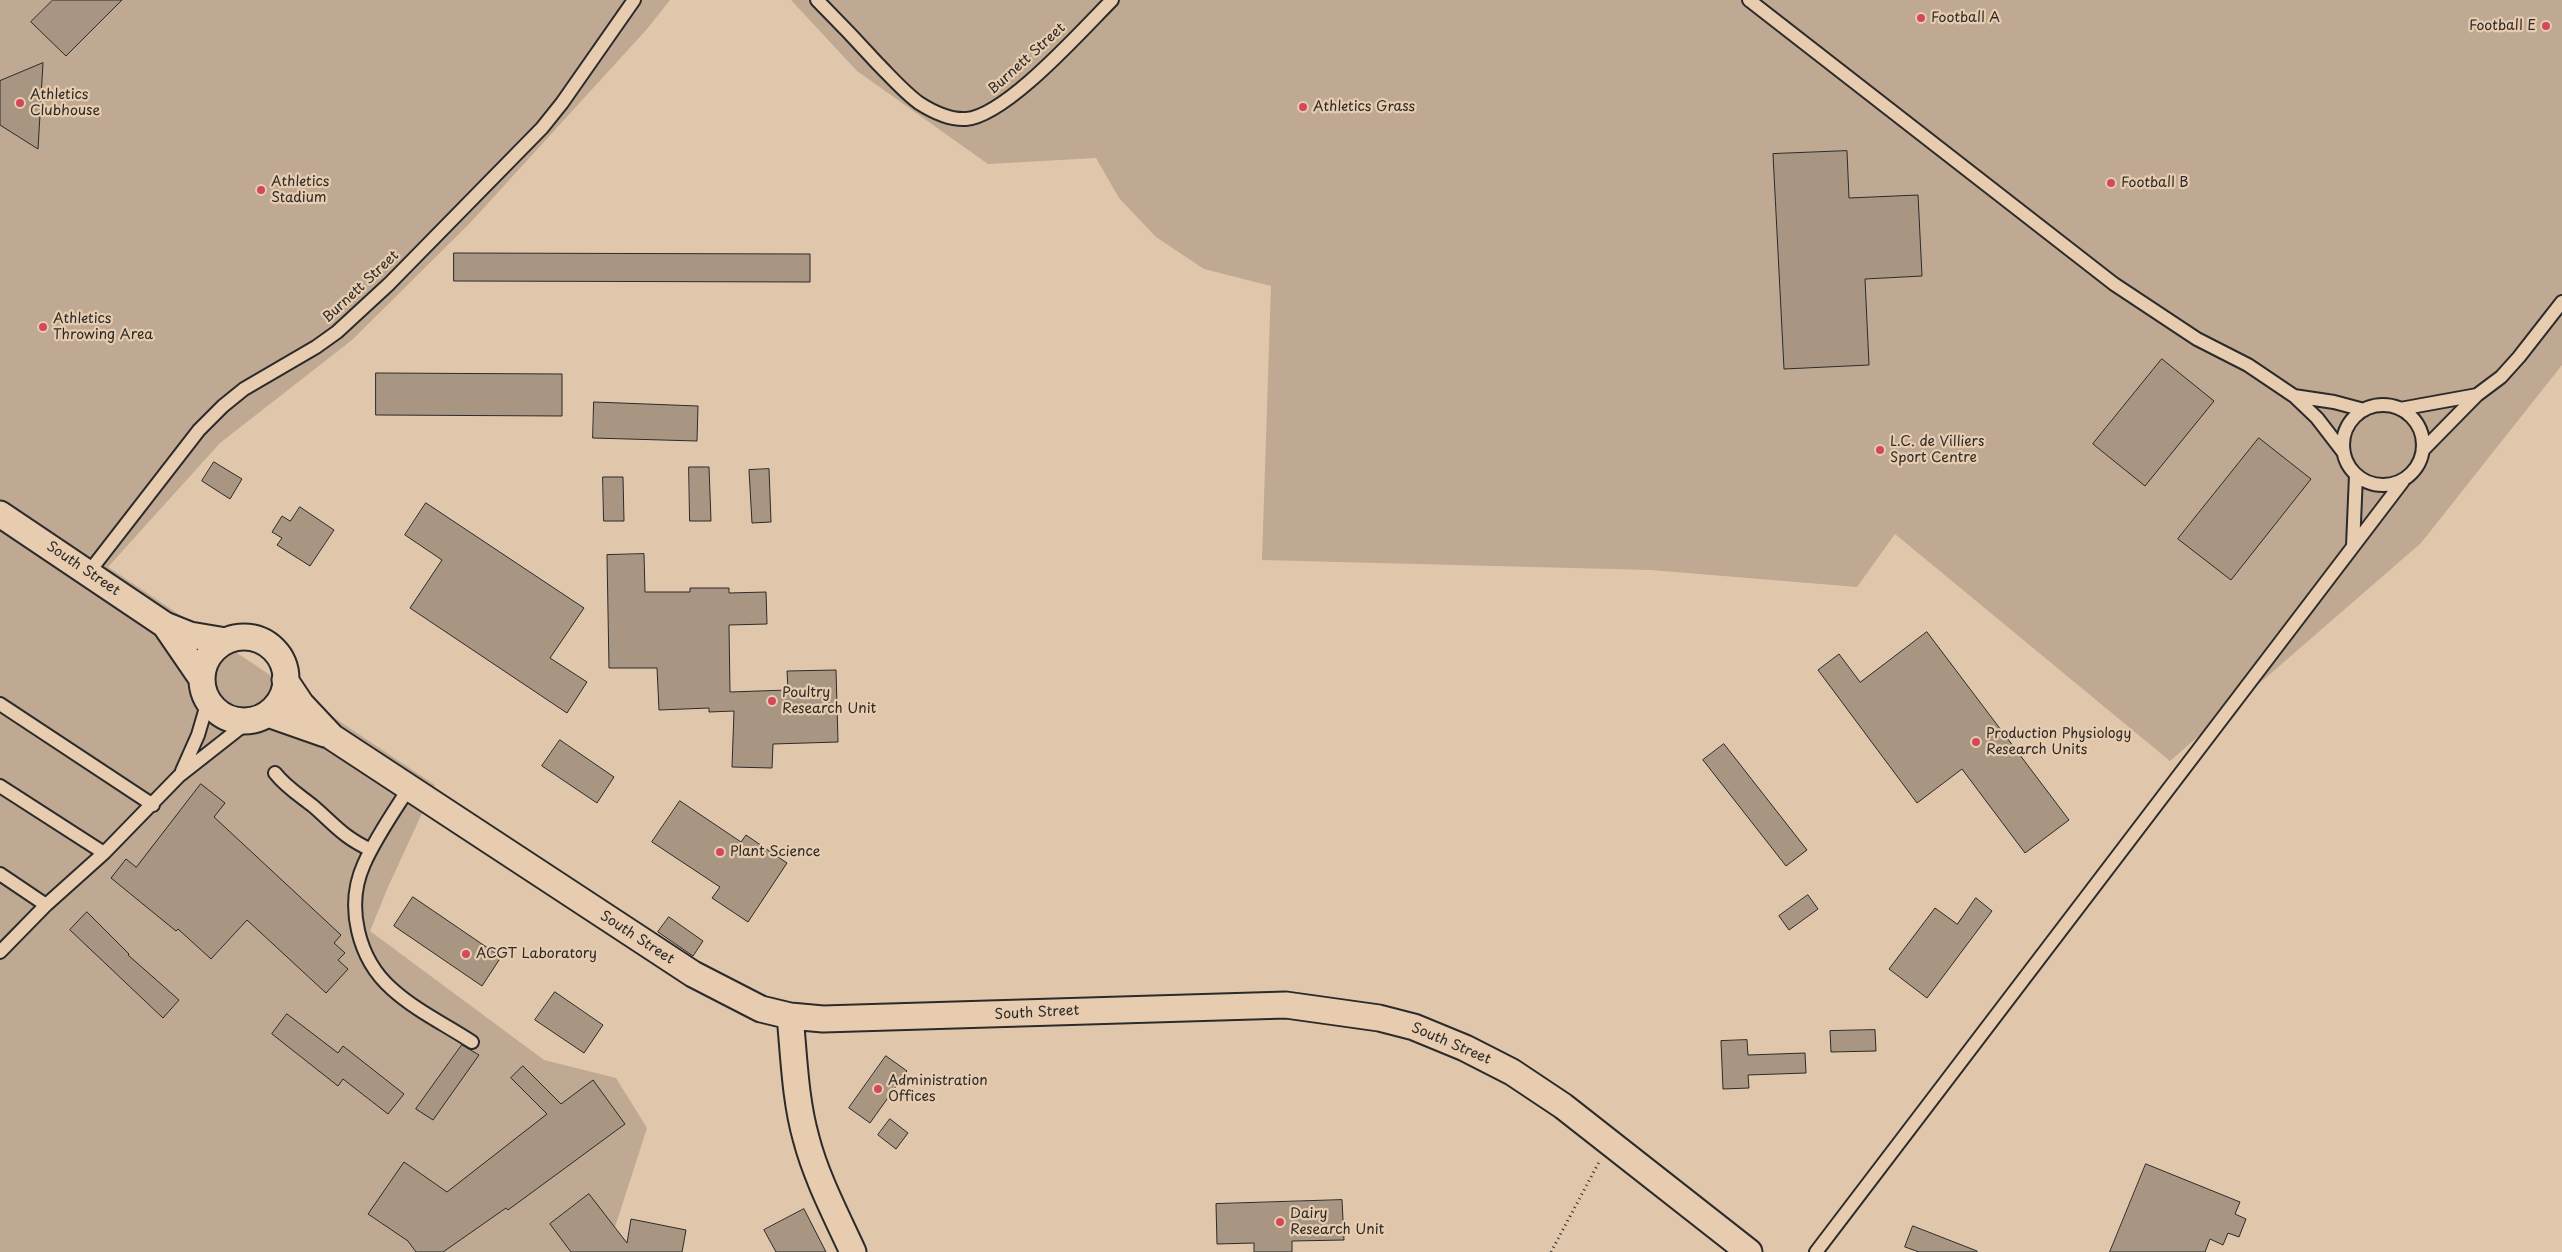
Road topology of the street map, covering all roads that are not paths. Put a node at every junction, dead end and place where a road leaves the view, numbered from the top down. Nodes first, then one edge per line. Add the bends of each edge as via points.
1 (634, 0) edge
2 (817, 0) edge
3 (1112, 0) edge
4 (1749, 0) edge
5 (2562, 302) edge
6 (2477, 395) junction
7 (2294, 396) junction
8 (2400, 409) junction
9 (2364, 410) junction
10 (2423, 450) junction
11 (2344, 453) junction
12 (2356, 475) junction
13 (2403, 481) junction
14 (0, 514) edge
15 (2353, 549) junction
16 (89, 572) junction
17 (165, 625) junction
18 (226, 641) junction
19 (286, 680) junction
20 (205, 690) junction
21 (0, 704) edge
22 (258, 717) junction
23 (332, 737) junction
24 (275, 774) dead end
25 (179, 776) junction
26 (0, 786) edge
27 (408, 788) junction
28 (153, 805) junction
29 (371, 850) junction
30 (104, 854) junction
31 (0, 874) edge
32 (46, 905) junction
33 (0, 952) edge
34 (790, 1016) junction
35 (472, 1042) dead end
36 (853, 1252) edge
37 (1749, 1252) edge
38 (1816, 1252) edge

1 - 16 lane, Burnett Street via 542,128 389,284 337,332 244,389 223,406 193,438
2 - 3 lane, Burnett Street via 919,103 933,112 966,119 990,112 1013,95
4 - 7 lane via 2114,284 2197,339 2248,365
5 - 6 lane via 2519,357
6 - 8 lane
6 - 10 lane
7 - 9 lane
7 - 11 lane
8 - 9 lane via 2376,406
8 - 10 lane via 2419,426
9 - 11 lane via 2347,428 2343,440
10 - 13 lane via 2413,473
11 - 12 lane
12 - 13 lane via 2378,485
12 - 15 lane
13 - 15 lane
14 - 16 street, South Street
15 - 38 lane
16 - 17 street, South Street
17 - 18 street, South Street via 190,635
17 - 20 street, South Street
18 - 19 street via 250,638 272,648 284,668
18 - 20 street via 209,656
19 - 22 street via 280,699
19 - 23 street, South Street via 301,704
20 - 22 street via 226,717
20 - 25 lane via 198,735
21 - 28 lane
22 - 23 street, South Street
22 - 25 lane
23 - 27 street, South Street
24 - 29 lane via 336,830
25 - 28 lane
26 - 30 lane
27 - 29 lane
27 - 34 street, South Street via 693,974 760,1009
28 - 30 lane
29 - 35 lane via 363,865 355,906 363,950 369,963 393,990
30 - 32 lane
31 - 32 lane
32 - 33 lane
34 - 36 street via 806,1137 815,1166
34 - 37 street, South Street via 823,1019 1286,1005 1414,1027 1512,1072 1563,1106

